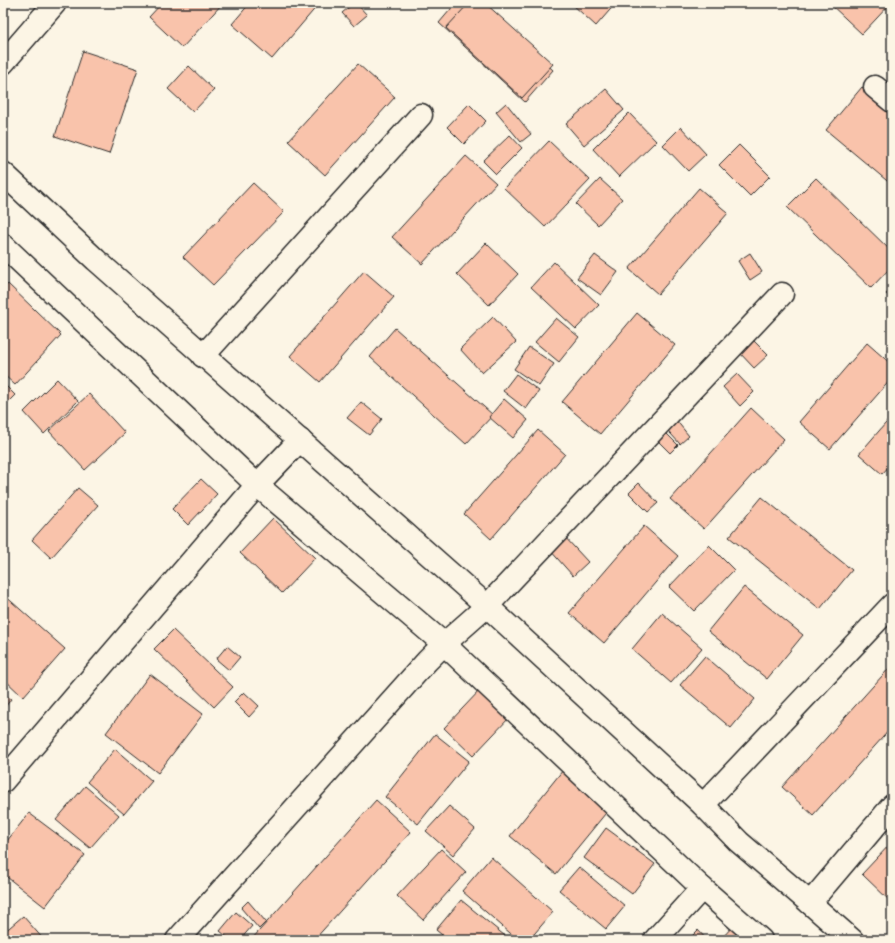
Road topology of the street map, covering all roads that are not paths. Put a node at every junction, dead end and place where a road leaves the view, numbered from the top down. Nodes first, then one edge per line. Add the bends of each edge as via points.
1 (55, 3) edge
2 (3, 63) edge
3 (875, 86) dead end
4 (892, 101) edge
5 (421, 115) dead end
6 (3, 173) edge
7 (3, 245) edge
8 (782, 294) dead end
9 (203, 356) junction
10 (300, 440) junction
11 (257, 485) junction
12 (892, 605) edge
13 (487, 606) junction
14 (444, 644) junction
15 (3, 781) edge
16 (703, 806) junction
17 (892, 806) edge
18 (702, 888) junction
19 (810, 903) junction
20 (177, 940) edge
21 (655, 940) edge
22 (761, 940) edge
23 (852, 940) edge

1 - 2 street
3 - 4 street
5 - 9 street
6 - 9 street
7 - 11 street
8 - 13 street
9 - 10 street
10 - 11 street
10 - 13 street
11 - 14 street
11 - 15 street
12 - 16 street
13 - 14 street
13 - 16 street
14 - 18 street
14 - 20 street
16 - 19 street via 739,842
17 - 19 street
18 - 21 street
18 - 22 street
19 - 23 street

